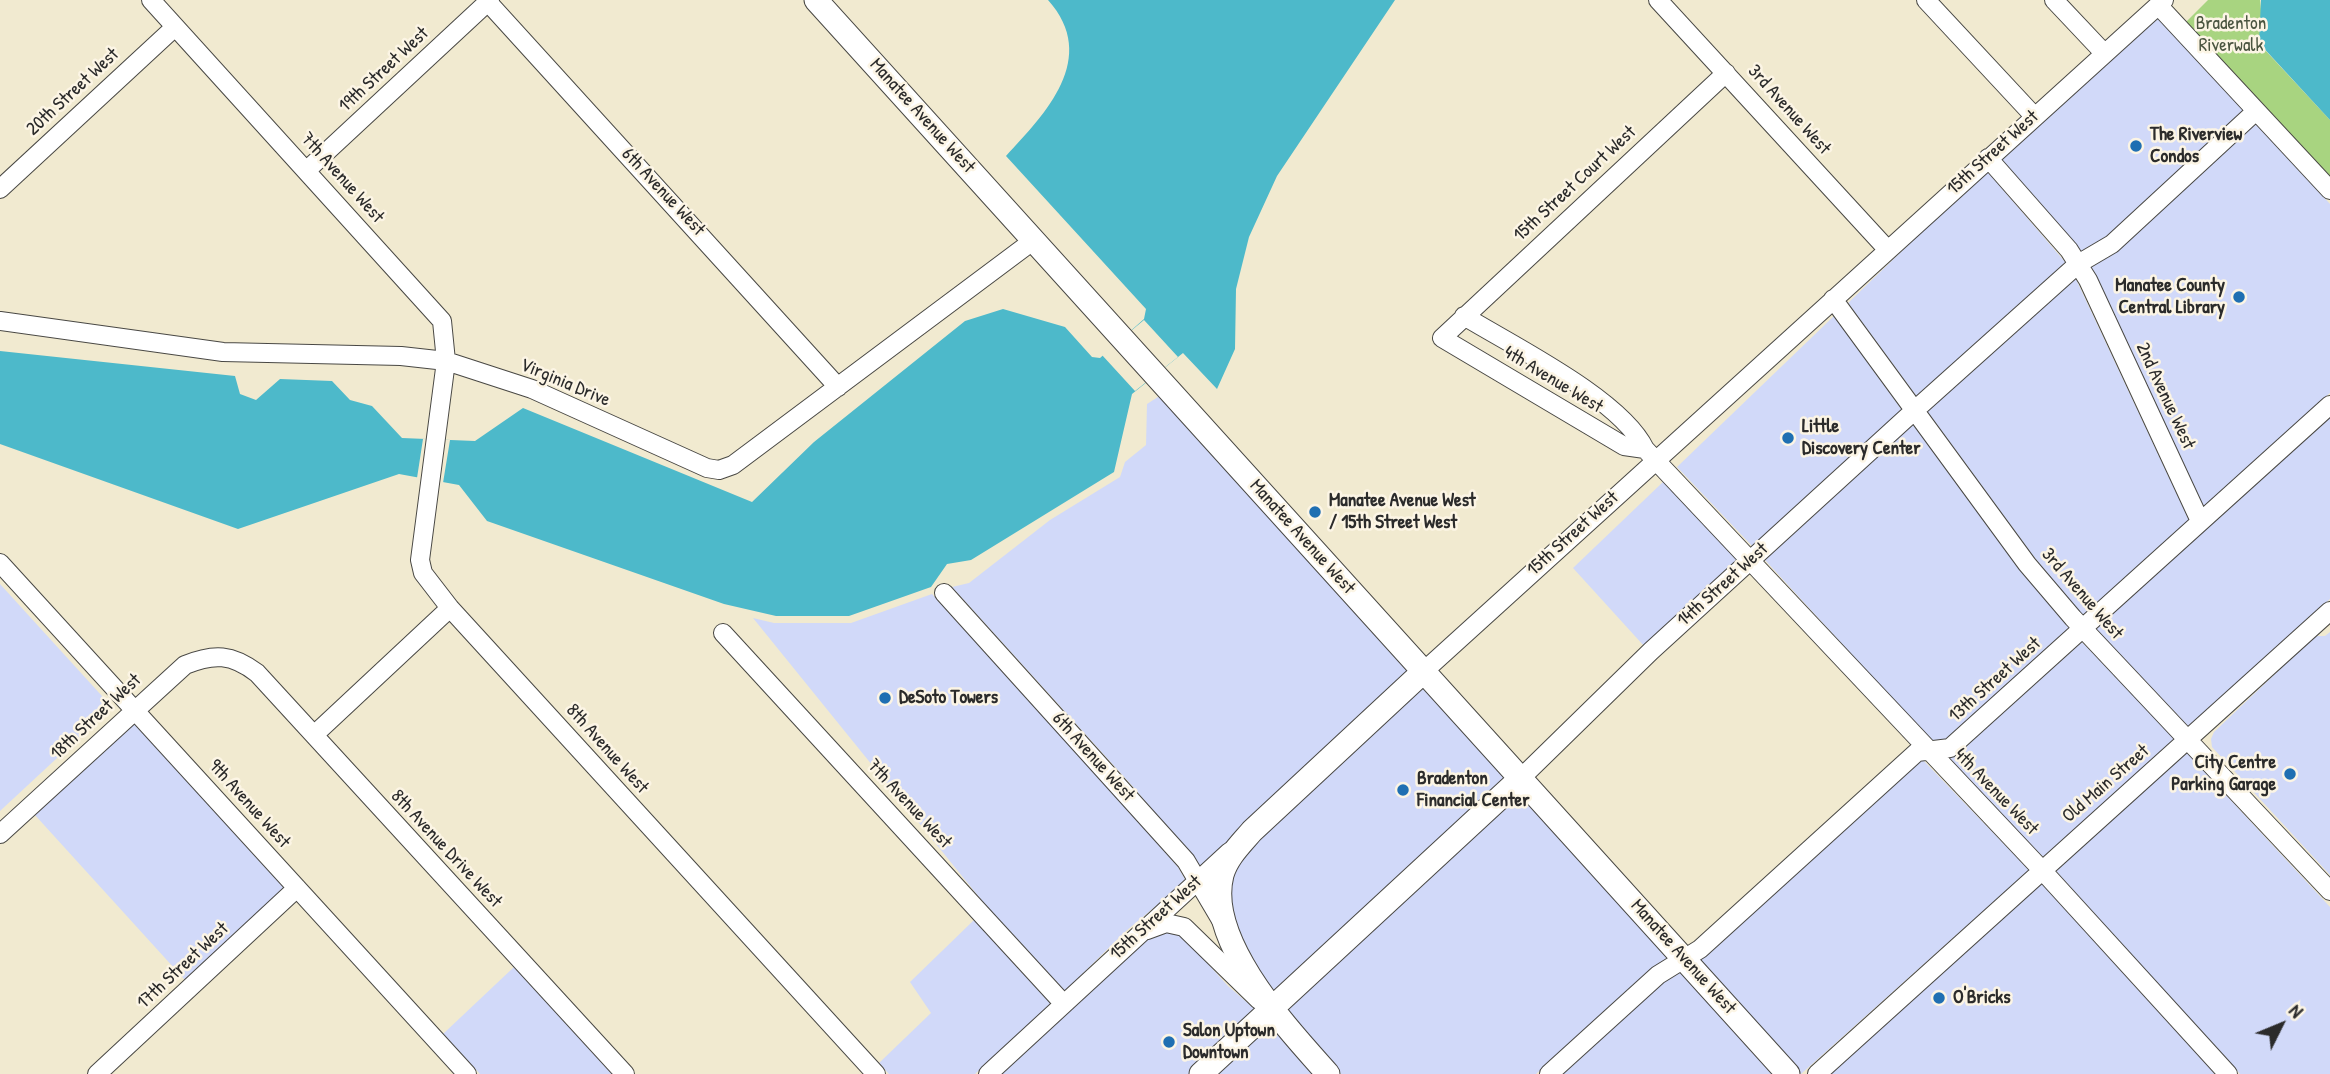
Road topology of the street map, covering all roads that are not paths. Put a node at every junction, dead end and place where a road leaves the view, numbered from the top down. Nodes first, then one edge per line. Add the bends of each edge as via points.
1 (151, 0) edge
2 (816, 0) edge
3 (1658, 0) edge
4 (1926, 0) edge
5 (2054, 0) edge
6 (488, 1) edge
7 (2161, 2) edge
8 (175, 27) junction
9 (2104, 53) junction
10 (1726, 73) junction
11 (2256, 111) junction
12 (2034, 116) junction
13 (1988, 158) junction
14 (307, 170) junction
15 (0, 189) edge
16 (2330, 190) edge
17 (1034, 240) junction
18 (1887, 249) junction
19 (2078, 264) junction
20 (1833, 299) junction
21 (0, 321) edge
22 (1453, 327) junction
23 (446, 361) junction
24 (838, 387) junction
25 (2330, 405) edge
26 (440, 408) joint
27 (1914, 410) junction
28 (1651, 454) junction
29 (2200, 522) junction
30 (1751, 559) junction
31 (0, 563) edge
32 (944, 593) dead end
33 (450, 608) junction
34 (2330, 611) edge
35 (2083, 629) junction
36 (723, 632) dead end
37 (233, 657) joint
38 (1423, 672) junction
39 (135, 710) junction
40 (314, 735) junction
41 (2188, 740) junction
42 (1928, 751) junction
43 (1520, 779) junction
44 (1252, 831) junction
45 (0, 834) edge
46 (2041, 869) junction
47 (1197, 882) junction
48 (297, 888) junction
49 (2330, 891) edge
50 (1227, 930) junction
51 (1138, 935) junction
52 (1685, 958) junction
53 (1063, 1003) junction
54 (1271, 1010) junction
55 (463, 1073) edge
56 (97, 1074) edge
57 (625, 1074) edge
58 (876, 1074) edge
59 (988, 1074) edge
60 (1201, 1074) edge
61 (1328, 1074) edge
62 (1549, 1074) edge
63 (1788, 1074) edge
64 (1817, 1074) edge
65 (2228, 1074) edge

1 - 8 street, 7th Avenue West
2 - 17 main road, Manatee Avenue West
3 - 10 street, 3rd Avenue West
4 - 12 street
5 - 9 street
6 - 14 street, 19th Street West
6 - 24 street, 6th Avenue West
7 - 9 street, 15th Street West
7 - 11 street
8 - 14 street, 7th Avenue West
8 - 15 street, 20th Street West
9 - 12 street, 15th Street West
10 - 18 street, 3rd Avenue West
10 - 22 street, 15th Street Court West
11 - 16 street
11 - 19 street, 14th Street West via 2112,244
12 - 13 street, 15th Street West
13 - 18 street, 15th Street West
13 - 19 street, 2nd Avenue West
14 - 23 street, 7th Avenue West via 437,314 445,337
17 - 24 street, Virginia Drive
17 - 38 main road, Manatee Avenue West
18 - 20 street, 15th Street West
19 - 27 street, 14th Street West
19 - 29 street, 2nd Avenue West
20 - 27 street, 3rd Avenue West
20 - 28 street, 15th Street West
21 - 23 street, Virginia Drive via 223,352
22 - 28 street, 4th Avenue West via 1624,446
22 - 28 street, 4th Avenue West via 1604,402 1638,434
23 - 24 street, Virginia Drive via 532,389 719,470 733,465
23 - 26 street, 7th Avenue West
25 - 29 street, 13th Street West
26 - 33 street, 8th Avenue West via 421,566
27 - 30 street, 14th Street West
27 - 35 street, 3rd Avenue West via 2026,564
28 - 30 street, 4th Avenue West
28 - 38 street, 15th Street West
29 - 35 street, 13th Street West
30 - 42 street, 4th Avenue West
30 - 43 street, 14th Street West
31 - 39 street, 9th Avenue West
32 - 47 street, 6th Avenue West via 1145,814 1186,861
33 - 40 street
33 - 58 street, 8th Avenue West
34 - 41 street, Old Main Street
35 - 41 street, 3rd Avenue West
35 - 42 street, 13th Street West via 1950,748
36 - 53 street, 7th Avenue West
37 - 39 street, 18th Street West via 215,656 185,665
37 - 40 street, 8th Avenue Drive West via 257,673
38 - 43 main road, Manatee Avenue West
38 - 44 main road, 15th Street West
39 - 45 street, 18th Street West
39 - 48 street, 9th Avenue West
40 - 57 street, 8th Avenue Drive West
41 - 46 street, Old Main Street
41 - 49 street, 3rd Avenue West
42 - 46 street, 4th Avenue West
42 - 52 street, 13th Street West via 1917,752
43 - 52 main road, Manatee Avenue West
43 - 54 main road, 14th Street West
44 - 47 street, 15th Street West
44 - 50 main road, 6th Avenue West via 1222,875 1220,901
46 - 64 street, Old Main Street
46 - 65 street, 4th Avenue West
47 - 50 street, 6th Avenue West
47 - 51 street, 15th Street West
48 - 55 street, 9th Avenue West
48 - 56 street, 17th Street West
50 - 54 main road, 6th Avenue West
51 - 53 street, 15th Street West
51 - 54 street, 6th Avenue West via 1166,923 1184,927
52 - 62 street, 13th Street West via 1658,975
52 - 63 main road, Manatee Avenue West
53 - 59 street, 15th Street West
54 - 60 main road, 14th Street West
54 - 61 main road, 6th Avenue West

